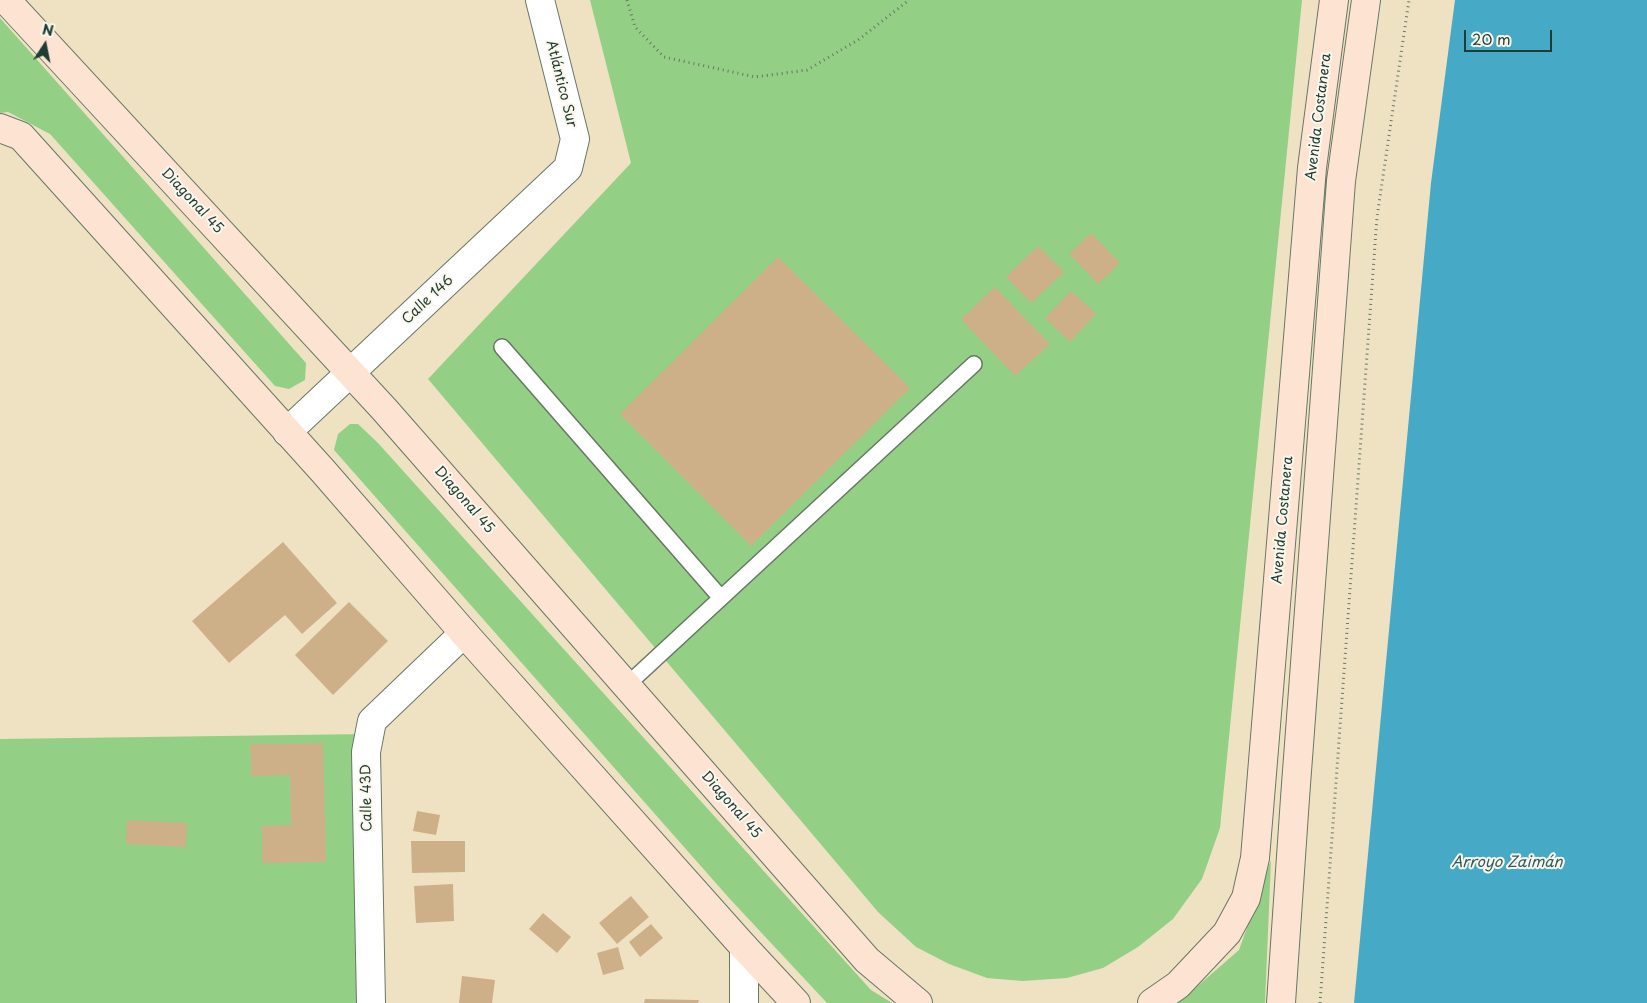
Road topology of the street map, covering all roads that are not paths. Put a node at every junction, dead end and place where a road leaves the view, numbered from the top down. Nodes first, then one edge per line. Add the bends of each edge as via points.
1 (6, 0) edge
2 (540, 0) edge
3 (1334, 0) edge
4 (1366, 0) edge
5 (0, 128) edge
6 (568, 168) joint
7 (502, 347) dead end
8 (974, 364) dead end
9 (351, 373) junction
10 (288, 432) junction
11 (721, 598) junction
12 (464, 633) junction
13 (627, 685) junction
14 (744, 947) junction
15 (371, 1003) edge
16 (744, 1003) edge
17 (796, 1003) edge
18 (918, 1003) edge
19 (1152, 1003) edge
20 (1282, 1003) edge

1 - 9 main road, Diagonal 45
2 - 6 street, Atlántico Sur via 575,138
3 - 19 main road, Avenida Costanera via 1312,168 1255,858 1246,898 1226,933 1178,984
4 - 20 main road via 1341,181
5 - 10 main road via 21,136
6 - 9 street, Calle 146
7 - 11 lane
8 - 11 lane
9 - 10 street, Calle 146
9 - 13 main road, Diagonal 45
10 - 12 main road
11 - 13 lane
12 - 14 main road
12 - 15 street, Calle 43D via 372,721 366,752
13 - 18 main road, Diagonal 45 via 867,960
14 - 16 street
14 - 17 main road

